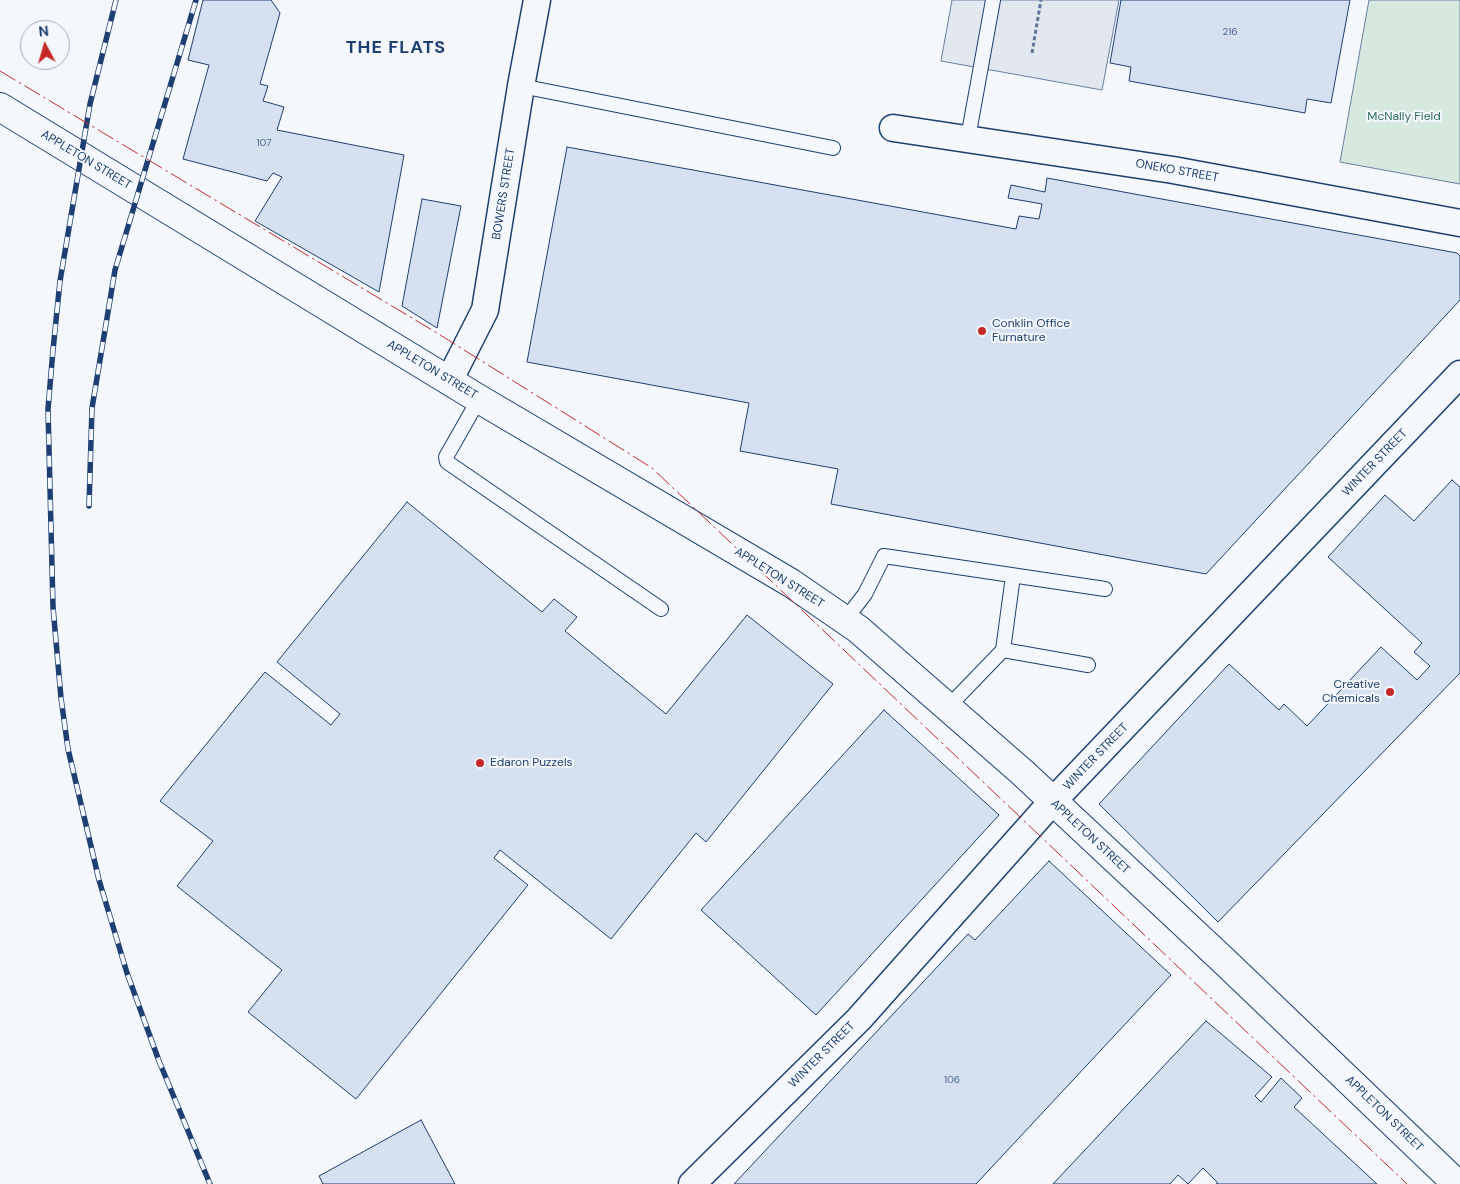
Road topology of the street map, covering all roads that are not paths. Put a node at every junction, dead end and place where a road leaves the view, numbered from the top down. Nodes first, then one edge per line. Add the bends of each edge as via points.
1 (537, 0) edge
2 (993, 0) edge
3 (521, 86) junction
4 (0, 107) edge
5 (893, 128) dead end
6 (968, 138) junction
7 (833, 148) dead end
8 (1460, 223) edge
9 (1460, 374) edge
10 (449, 381) junction
11 (479, 399) junction
12 (1013, 576) junction
13 (1105, 589) dead end
14 (662, 609) dead end
15 (844, 620) junction
16 (1003, 650) junction
17 (1088, 665) dead end
18 (948, 707) junction
19 (1052, 802) junction
20 (692, 1184) edge
21 (1457, 1184) edge

1 - 3 street, BOWERS STREET
2 - 6 lane
3 - 7 lane
3 - 10 street, BOWERS STREET via 485,310
4 - 10 street, APPLETON STREET
5 - 6 street, ONEKO STREET
6 - 8 street, ONEKO STREET via 1173,170
9 - 19 street, WINTER STREET
10 - 11 street, APPLETON STREET
11 - 14 lane via 446,456 447,462
11 - 15 street, APPLETON STREET via 791,583
12 - 13 lane
12 - 15 lane via 884,556 865,594
12 - 16 lane
15 - 18 street, APPLETON STREET
16 - 17 lane
16 - 18 lane
18 - 19 street, APPLETON STREET
19 - 20 street, WINTER STREET via 859,1019
19 - 21 street, APPLETON STREET

